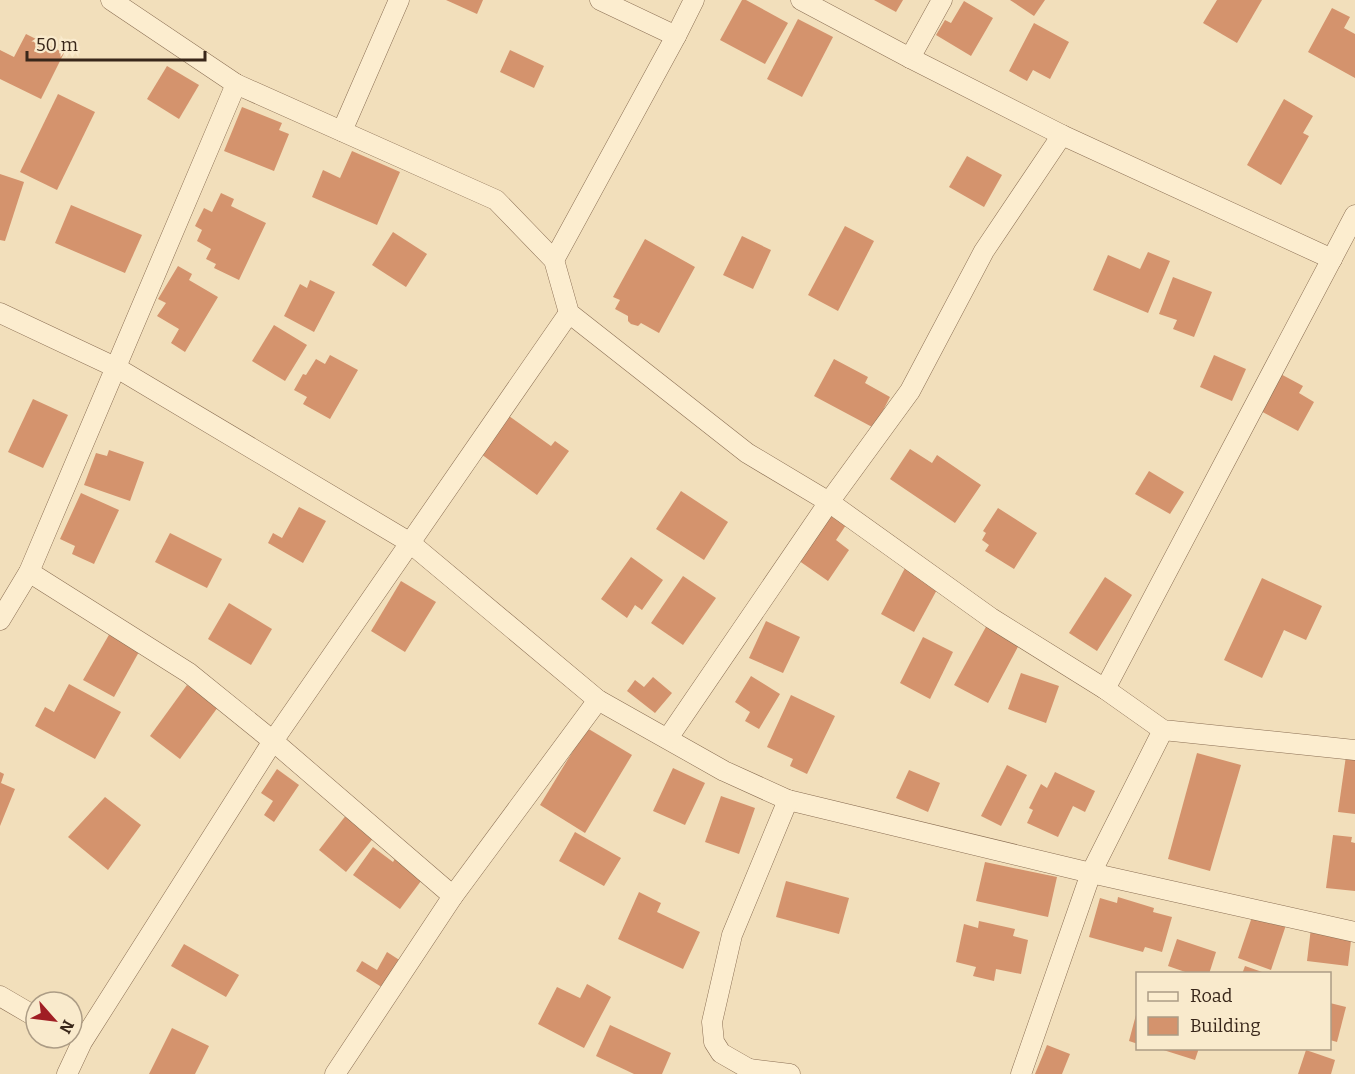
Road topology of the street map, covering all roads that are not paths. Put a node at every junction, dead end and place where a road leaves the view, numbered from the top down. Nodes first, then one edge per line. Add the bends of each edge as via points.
1 (111, 0) edge
2 (399, 0) edge
3 (600, 0) edge
4 (694, 0) edge
5 (801, 0) edge
6 (942, 0) edge
7 (676, 36) junction
8 (910, 58) junction
9 (236, 84) junction
10 (342, 131) junction
11 (1062, 135) junction
12 (1355, 215) edge
13 (1332, 259) junction
14 (554, 260) junction
15 (0, 312) edge
16 (569, 313) junction
17 (117, 368) junction
18 (829, 502) junction
19 (410, 542) junction
20 (29, 572) junction
21 (0, 620) edge
22 (1105, 689) junction
23 (598, 700) junction
24 (1163, 730) junction
25 (668, 738) junction
26 (273, 741) junction
27 (1355, 750) edge
28 (788, 800) junction
29 (1091, 873) junction
30 (453, 896) junction
31 (1355, 932) edge
32 (0, 996) edge
33 (24, 1010) edge
34 (84, 1029) edge
35 (74, 1050) edge
36 (749, 1071) edge
37 (67, 1074) edge
38 (335, 1074) edge
39 (790, 1074) edge
40 (1020, 1074) edge

1 - 9 street
2 - 10 street
3 - 7 street
4 - 7 street
5 - 8 street
6 - 8 street
7 - 14 street
8 - 11 street
9 - 10 street
9 - 17 street
10 - 14 street via 496,200
11 - 13 street
11 - 18 street via 984,251 910,392
12 - 13 street
13 - 22 street
14 - 16 street
15 - 17 street
16 - 18 street via 747,453
16 - 19 street
17 - 19 street
17 - 20 street
18 - 22 street via 991,618
18 - 25 street
19 - 23 street
19 - 26 street
20 - 21 street
20 - 26 street via 189,673
22 - 24 street
23 - 25 street
23 - 30 street
24 - 27 street
24 - 29 street
25 - 28 street via 724,771
26 - 30 street
26 - 34 street
28 - 29 street
28 - 36 street via 732,935 712,1022 714,1042 721,1053
29 - 31 street
29 - 40 street
30 - 38 street
32 - 33 street
35 - 37 street
36 - 39 street

